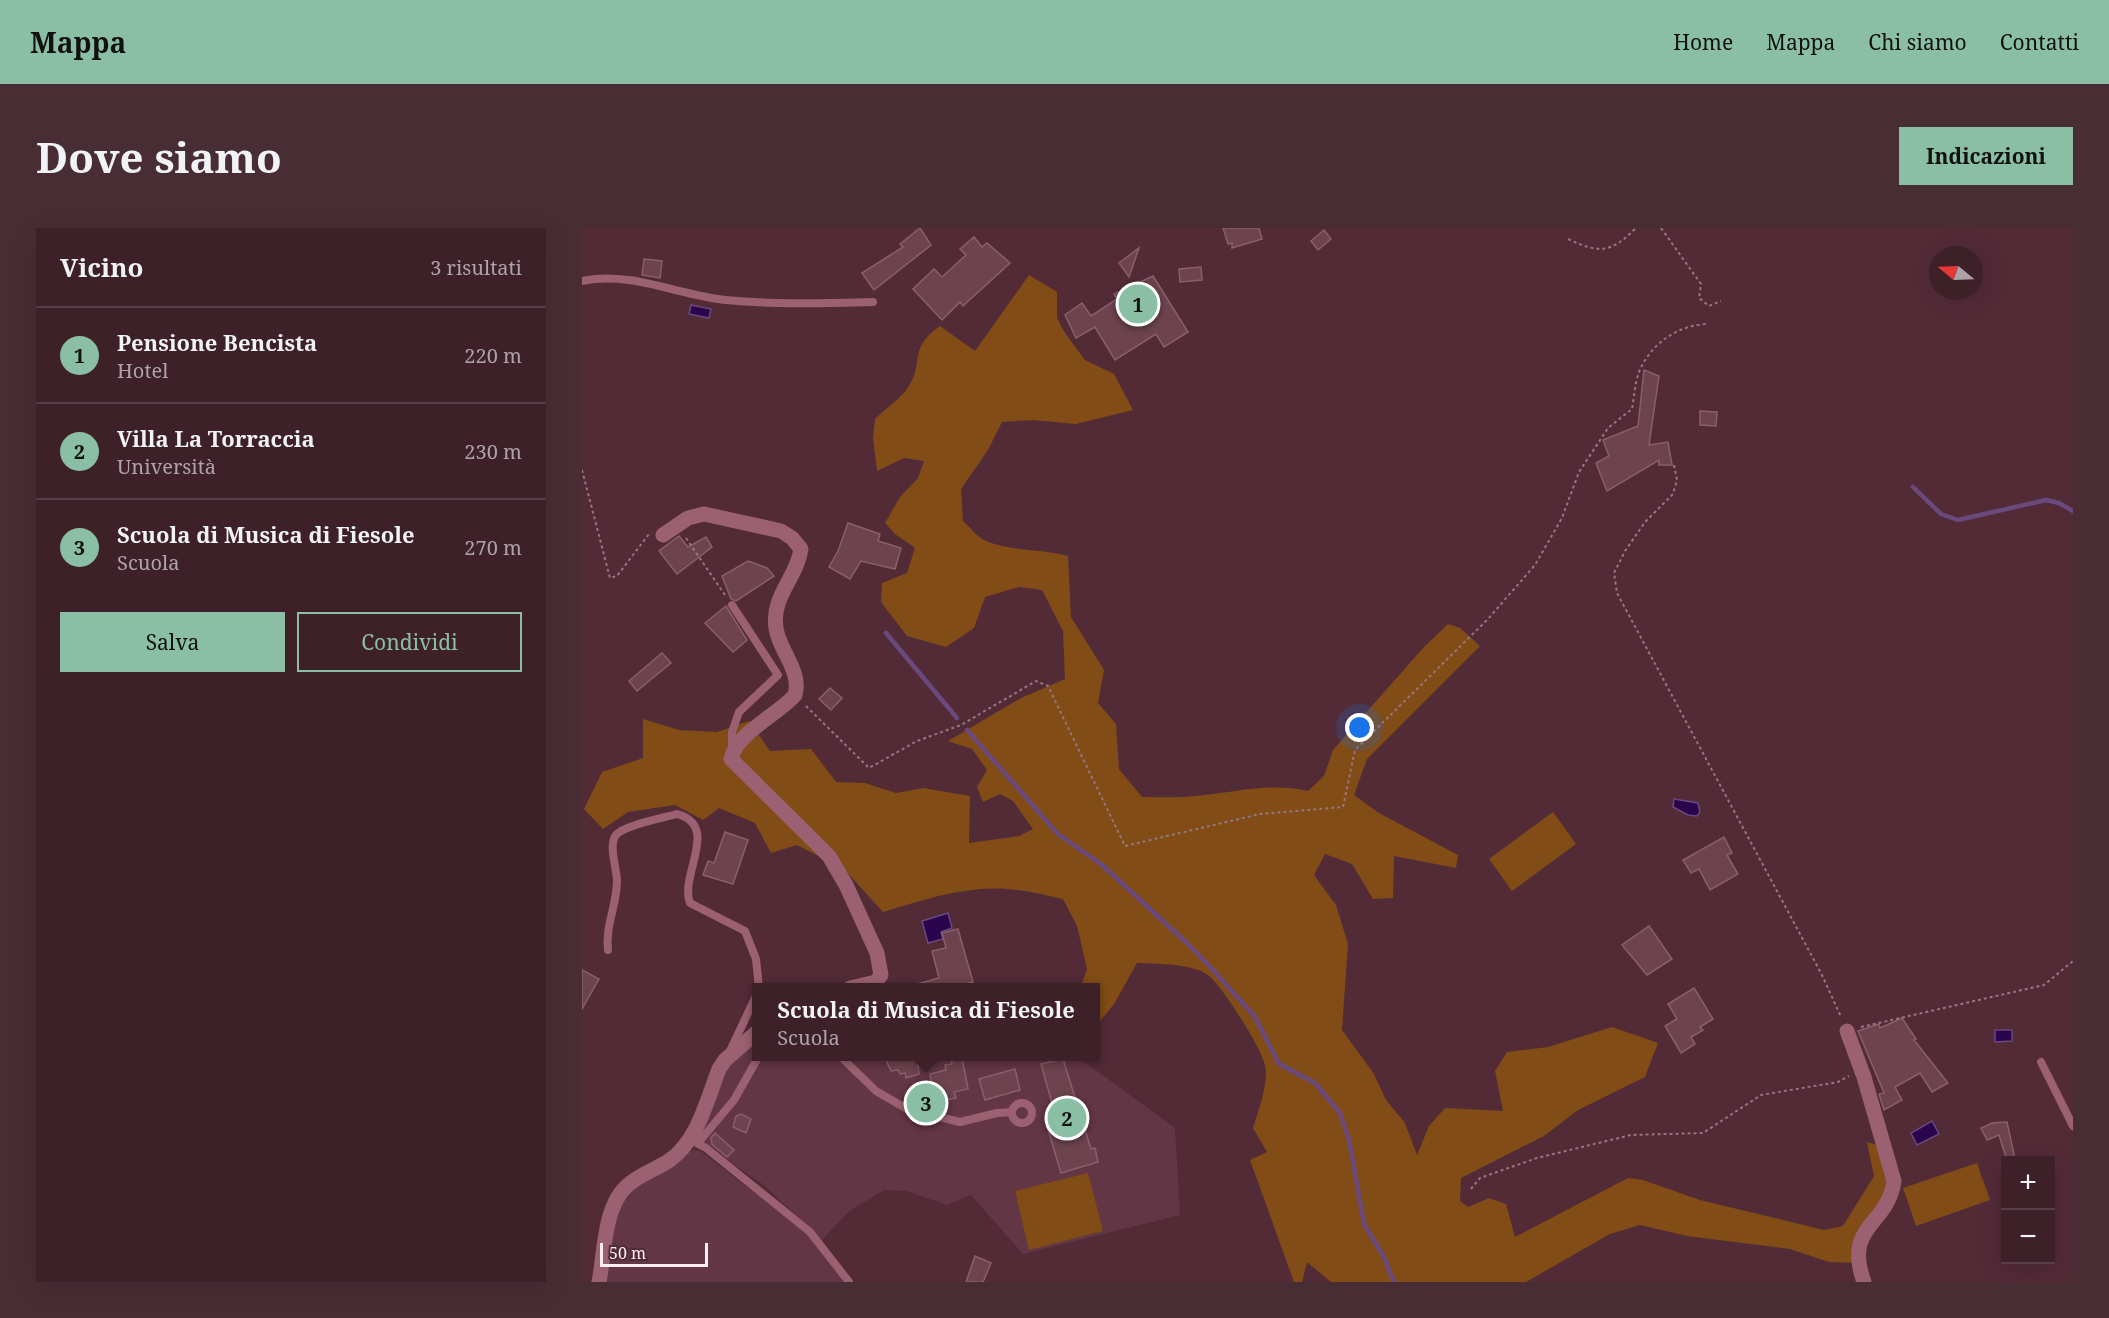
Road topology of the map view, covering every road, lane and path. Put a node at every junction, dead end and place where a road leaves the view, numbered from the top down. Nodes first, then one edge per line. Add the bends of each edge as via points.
1 (1636, 228) edge
2 (1661, 228) edge
3 (1568, 239) dead end
4 (582, 281) edge
5 (1721, 301) dead end
6 (873, 302) dead end
7 (1708, 324) dead end
8 (1674, 465) dead end
9 (582, 470) edge
10 (677, 525) junction
11 (663, 535) joint
12 (732, 605) joint
13 (795, 695) junction
14 (732, 755) junction
15 (608, 950) dead end
16 (2073, 962) edge
17 (759, 983) edge
18 (883, 983) edge
19 (752, 1004) edge
20 (1847, 1031) junction
21 (752, 1036) edge
22 (725, 1060) junction
23 (756, 1061) edge
24 (845, 1061) edge
25 (2041, 1062) dead end
26 (1860, 1066) junction
27 (1012, 1112) dead end
28 (2073, 1126) edge
29 (694, 1141) junction
30 (1471, 1189) dead end
31 (599, 1282) edge
32 (849, 1282) edge
33 (1864, 1282) edge

1 - 3 path via 1620,244 1597,251
2 - 5 path via 1701,284 1699,298 1709,306
4 - 6 lane via 619,278 737,301
7 - 13 path via 1691,324 1663,338 1639,372 1632,409 1608,428 1579,472 1562,518 1535,565 1488,619 1355,750 1343,807 1260,814 1125,846 1048,686 1036,681 961,725 917,741 869,768
8 - 20 path via 1677,480 1673,494 1625,551 1614,573 1617,593 1822,975
9 - 11 path via 610,578 617,576 653,529
10 - 11 street
10 - 12 path
10 - 13 street via 704,514 781,531 798,544 800,556 782,589 776,618 778,639 796,680
12 - 14 lane via 778,675 739,712 732,732
13 - 14 street via 755,728
14 - 18 street via 733,762 829,856 877,952
15 - 17 lane via 606,932 615,908 617,881 612,843 615,836 677,814 685,816 700,839 688,884 690,903 745,931 756,959
16 - 20 path via 2044,984
19 - 22 lane
20 - 26 street
21 - 22 street
22 - 29 street
23 - 29 lane via 734,1100
24 - 27 lane via 876,1091 907,1109 960,1122
25 - 28 lane
26 - 30 path via 1838,1082 1761,1095 1703,1133 1631,1135 1536,1158 1480,1178
26 - 33 street via 1894,1181 1889,1197 1861,1238 1857,1251
29 - 31 street via 636,1180 618,1197
29 - 32 lane via 810,1232

